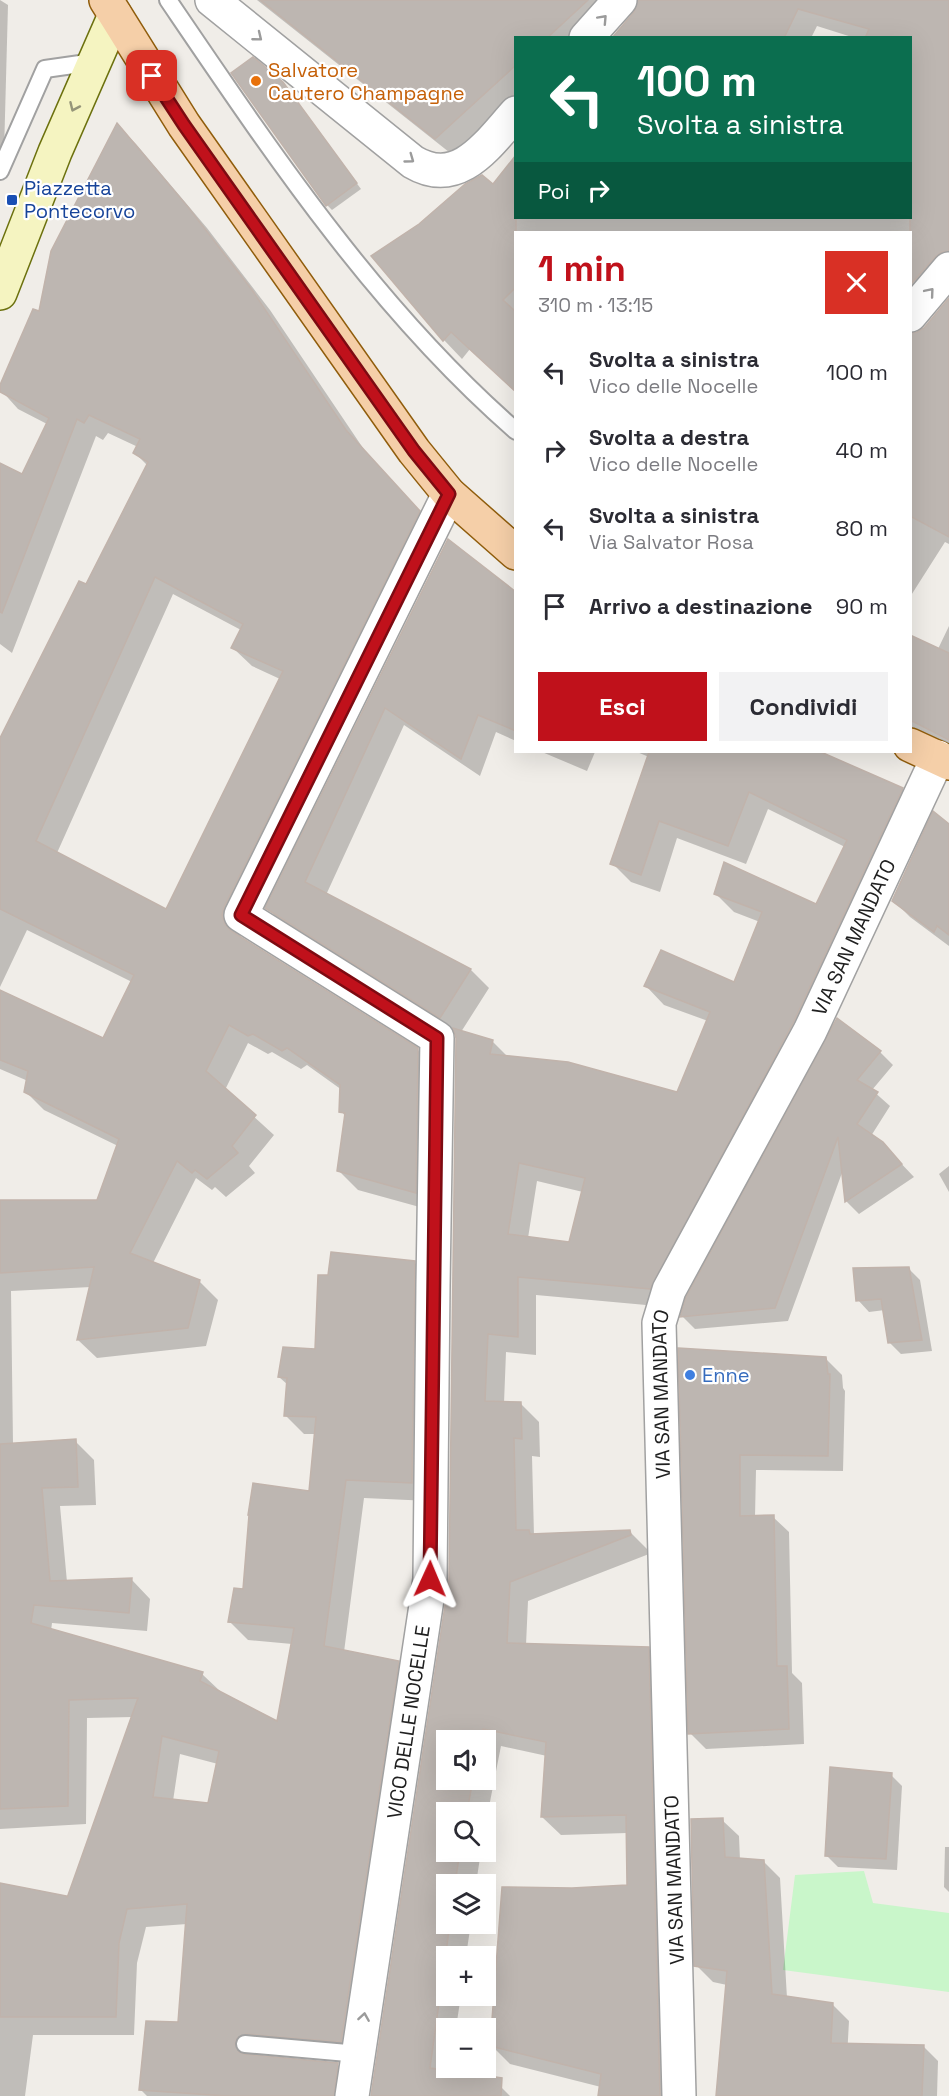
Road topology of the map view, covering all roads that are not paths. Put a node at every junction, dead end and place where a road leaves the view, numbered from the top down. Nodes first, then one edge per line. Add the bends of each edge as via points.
1 (168, 0) edge
2 (212, 0) edge
3 (620, 0) edge
4 (116, 5) edge
5 (588, 36) edge
6 (94, 62) junction
7 (514, 117) edge
8 (0, 171) edge
9 (949, 269) edge
10 (0, 293) edge
11 (912, 313) edge
12 (514, 429) edge
13 (449, 494) junction
14 (514, 551) edge
15 (933, 755) edge
16 (245, 2044) dead end
17 (359, 2054) junction
18 (352, 2096) edge
19 (679, 2096) edge

1 - 12 lane via 339,243 429,346
2 -> 7 street via 427,171 448,171 489,161
5 -> 3 street
4 - 6 main road
4 - 13 main road via 184,125 414,451
6 - 8 lane via 45,69
6 -> 10 main road
11 -> 9 street
13 - 14 main road
17 -> 13 street, VICO DELLE NOCELLE via 430,1579 437,1038 241,915
15 - 19 street, VIA SAN MANDATO via 810,1031 669,1290 659,1323
16 - 17 lane
17 - 18 street, VICO DELLE NOCELLE

